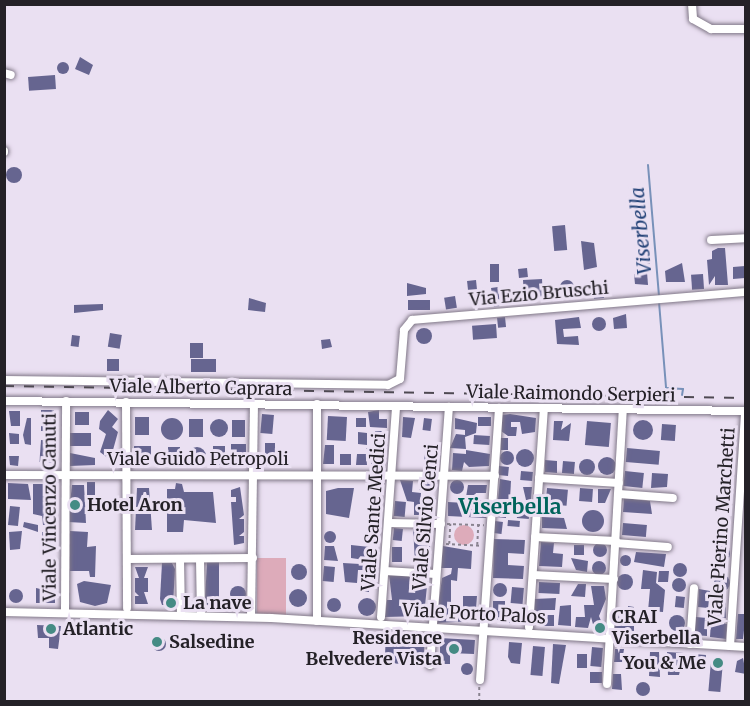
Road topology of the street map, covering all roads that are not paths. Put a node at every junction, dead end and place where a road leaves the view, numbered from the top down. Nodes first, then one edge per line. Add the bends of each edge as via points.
1 (692, 4) edge
2 (746, 29) edge
3 (746, 238) edge
4 (711, 240) dead end
5 (746, 292) edge
6 (4, 380) edge
7 (4, 401) edge
8 (66, 401) junction
9 (126, 402) junction
10 (254, 404) junction
11 (317, 404) junction
12 (449, 407) junction
13 (500, 408) junction
14 (396, 409) junction
15 (544, 409) junction
16 (623, 410) junction
17 (745, 411) edge
18 (316, 473) junction
19 (391, 474) junction
20 (4, 475) edge
21 (65, 475) junction
22 (127, 475) junction
23 (254, 475) junction
24 (445, 476) junction
25 (495, 476) junction
26 (539, 478) junction
27 (619, 483) junction
28 (618, 494) junction
29 (673, 498) dead end
30 (389, 523) junction
31 (441, 524) junction
32 (535, 537) junction
33 (616, 542) junction
34 (668, 548) dead end
35 (127, 558) junction
36 (253, 558) junction
37 (180, 559) junction
38 (200, 559) junction
39 (385, 571) junction
40 (436, 574) junction
41 (533, 575) junction
42 (614, 579) junction
43 (694, 588) dead end
44 (127, 608) dead end
45 (4, 612) edge
46 (65, 612) junction
47 (181, 614) junction
48 (201, 615) junction
49 (251, 617) junction
50 (381, 617) dead end
51 (317, 621) junction
52 (432, 626) junction
53 (528, 627) dead end
54 (485, 629) junction
55 (611, 639) junction
56 (690, 644) junction
57 (730, 646) junction
58 (746, 647) edge
59 (430, 665) dead end
60 (480, 680) road end
61 (607, 684) dead end

1 - 2 street via 693,19 711,29
3 - 4 street
5 - 6 street, Via Ezio Bruschi via 412,320 404,330 400,380 388,385
7 - 8 street, Viale Alberto Caprara
8 - 9 street, Viale Alberto Caprara
8 - 21 street, Viale Vincenzo Canuti
9 - 10 street, Viale Alberto Caprara
9 - 22 street
10 - 11 street, Viale Alberto Caprara
10 - 23 street
11 - 14 street, Viale Alberto Caprara
11 - 18 street
12 - 13 street, Viale Raimondo Serpieri
12 - 14 street, Viale Raimondo Serpieri
12 - 24 street, Viale Silvio Cenci
13 - 15 street, Viale Raimondo Serpieri
13 - 25 street
14 - 19 street, Viale Sante Medici
15 - 16 street, Viale Raimondo Serpieri
15 - 26 street
16 - 17 street, Viale Raimondo Serpieri
16 - 27 street
17 - 57 street, Viale Pierino Marchetti
18 - 19 street, Viale Guido Petropoli
18 - 23 street, Viale Guido Petropoli
18 - 51 street
19 - 24 street, Viale Guido Petropoli
19 - 30 street, Viale Sante Medici
20 - 21 street, Viale Guido Petropoli
21 - 22 street, Viale Guido Petropoli
21 - 46 street, Viale Vincenzo Canuti
22 - 23 street, Viale Guido Petropoli
22 - 35 street
23 - 36 street
24 - 25 street, Viale Guido Petropoli
24 - 31 street, Viale Silvio Cenci
25 - 54 street
26 - 27 street
26 - 32 street
27 - 28 street
28 - 29 street
28 - 33 street
30 - 31 street
30 - 39 street, Viale Sante Medici
31 - 40 street, Viale Silvio Cenci
32 - 33 street
32 - 41 street
33 - 34 street
33 - 42 street
35 - 37 street
35 - 44 street
36 - 38 street
36 - 49 street
37 - 38 street
37 - 47 street
38 - 48 street
39 - 40 street
39 - 50 street, Viale Sante Medici
40 - 52 street, Viale Silvio Cenci
41 - 42 street
41 - 53 street
42 - 55 street
43 - 56 street
45 - 46 street, Viale Porto Palos
46 - 47 street, Viale Porto Palos
47 - 48 street, Viale Porto Palos
48 - 49 street, Viale Porto Palos
49 - 51 street, Viale Porto Palos
51 - 52 street, Viale Porto Palos
52 - 54 street, Viale Porto Palos
52 - 59 street, Viale Silvio Cenci
54 - 55 street, Viale Porto Palos
54 - 60 street
55 - 56 street, Viale Porto Palos
55 - 61 street
56 - 57 street, Viale Porto Palos
57 - 58 street, Viale Porto Palos

